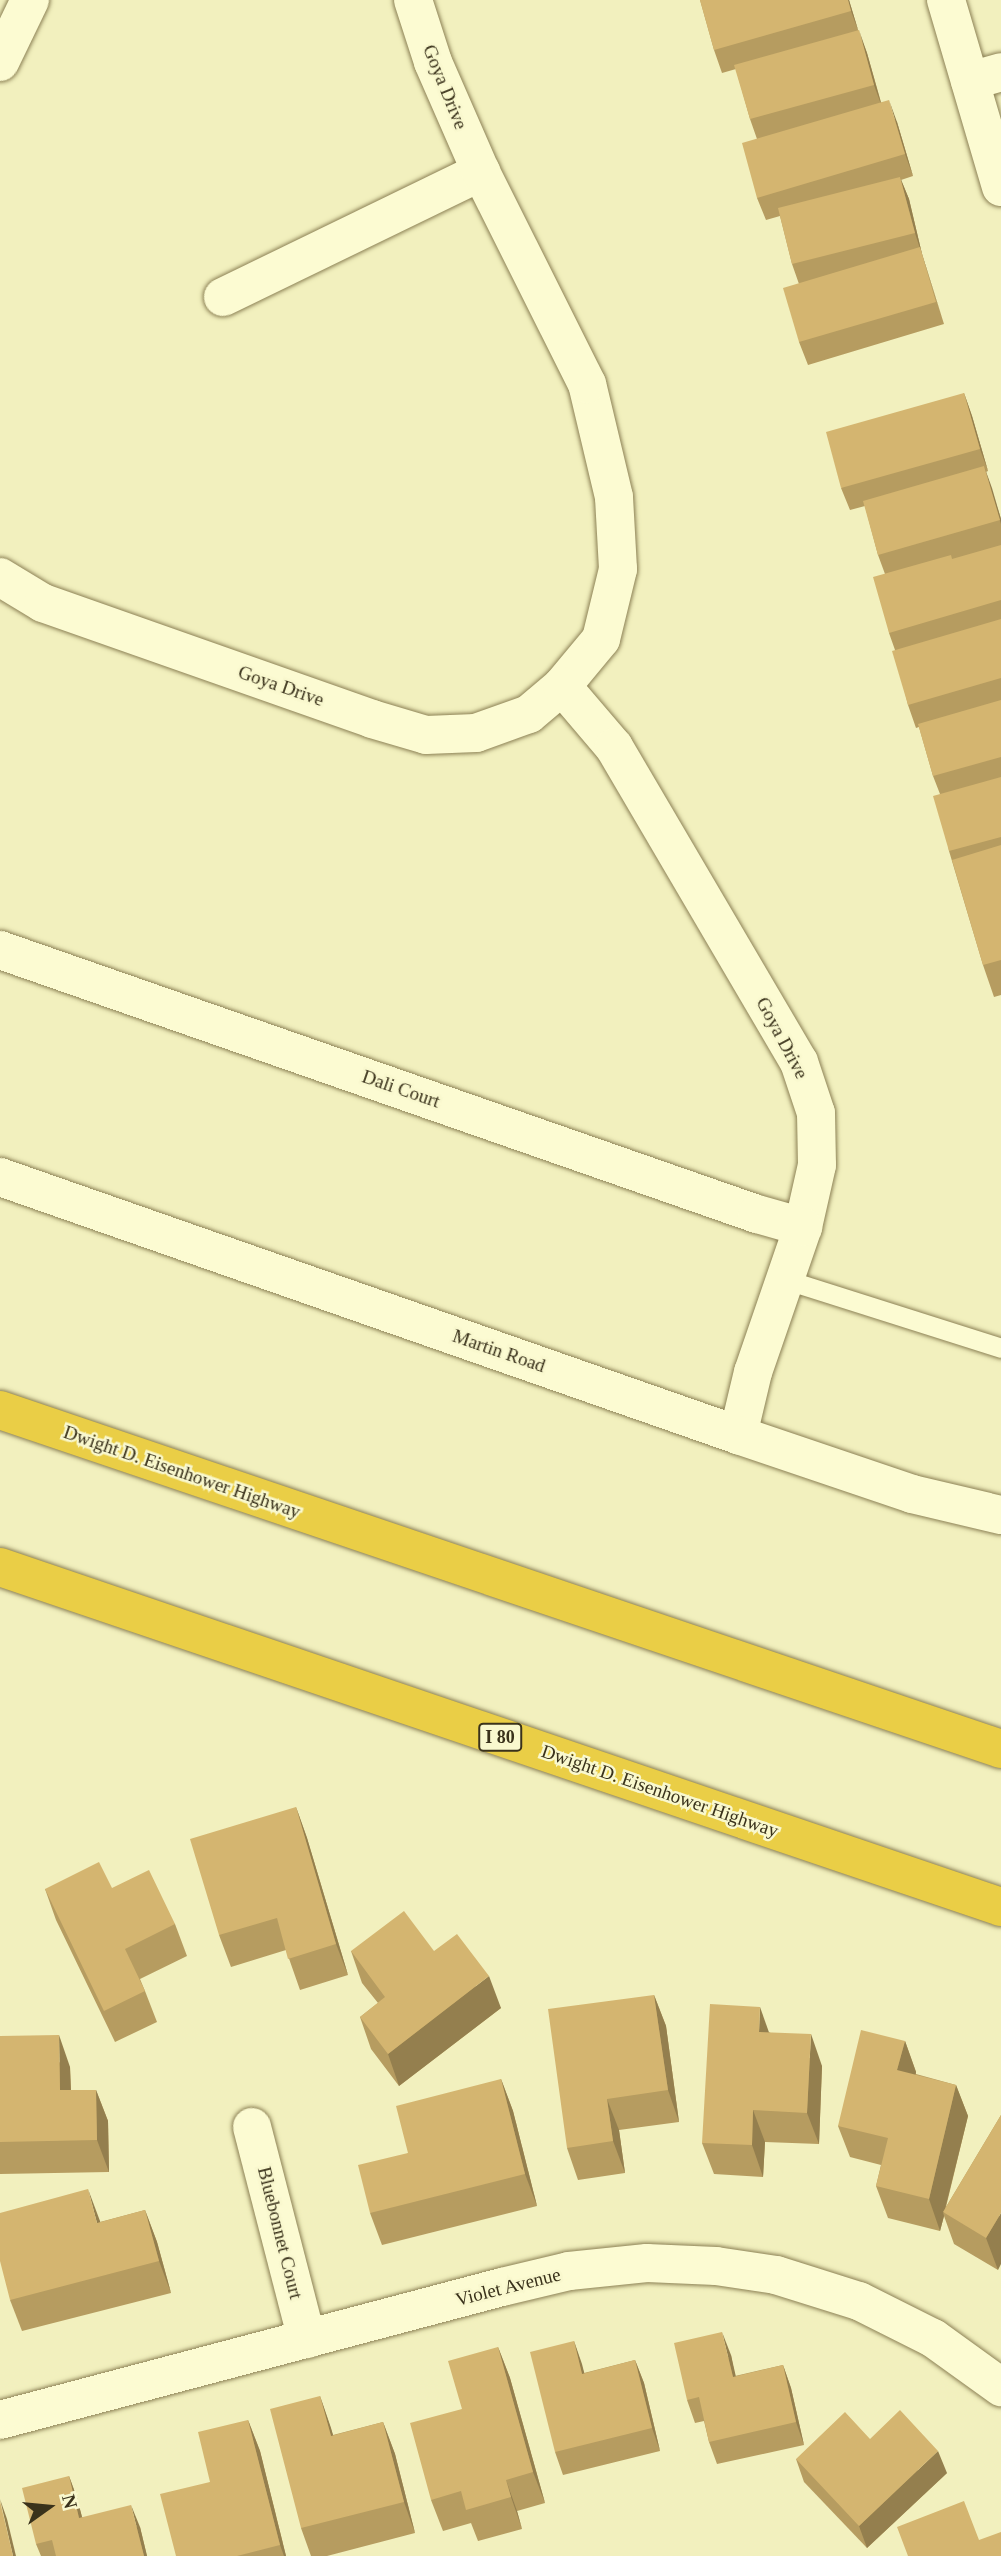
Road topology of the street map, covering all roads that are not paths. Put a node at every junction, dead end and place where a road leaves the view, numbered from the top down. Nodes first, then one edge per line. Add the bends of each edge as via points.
1 (30, 0) edge
2 (413, 0) edge
3 (946, 0) edge
4 (0, 62) edge
5 (985, 76) edge
6 (481, 172) junction
7 (1001, 187) edge
8 (223, 297) dead end
9 (0, 577) edge
10 (562, 686) junction
11 (0, 950) edge
12 (0, 1177) edge
13 (803, 1227) junction
14 (787, 1280) junction
15 (1001, 1349) edge
16 (0, 1410) edge
17 (738, 1435) junction
18 (1001, 1515) edge
19 (0, 1567) edge
20 (1001, 1749) edge
21 (1001, 1907) edge
22 (252, 2127) dead end
23 (307, 2339) junction
24 (1001, 2387) edge
25 (0, 2420) edge

1 - 4 street
2 - 6 street, Goya Drive via 433,62
3 - 5 street
5 - 7 street
6 - 8 street
6 - 10 street, Goya Drive via 587,384 614,498 618,569 601,639
9 - 10 street, Goya Drive via 43,603 426,734 476,733 529,714
10 - 13 street, Goya Drive via 614,747 799,1062 816,1113 817,1165
11 - 13 street, Dali Court
12 - 17 street, Martin Road
13 - 14 street, Goya Drive
14 - 15 lane
14 - 17 street, Goya Drive via 753,1372
16 - 20 highway, Dwight D. Eisenhower Highway
17 - 18 street, Martin Road via 912,1493
19 - 21 highway, Dwight D. Eisenhower Highway / I 80
22 - 23 street, Bluebonnet Court
23 - 24 street, Violet Avenue via 569,2271 647,2263 716,2266 776,2275 859,2301 933,2338
23 - 25 street, Violet Avenue

